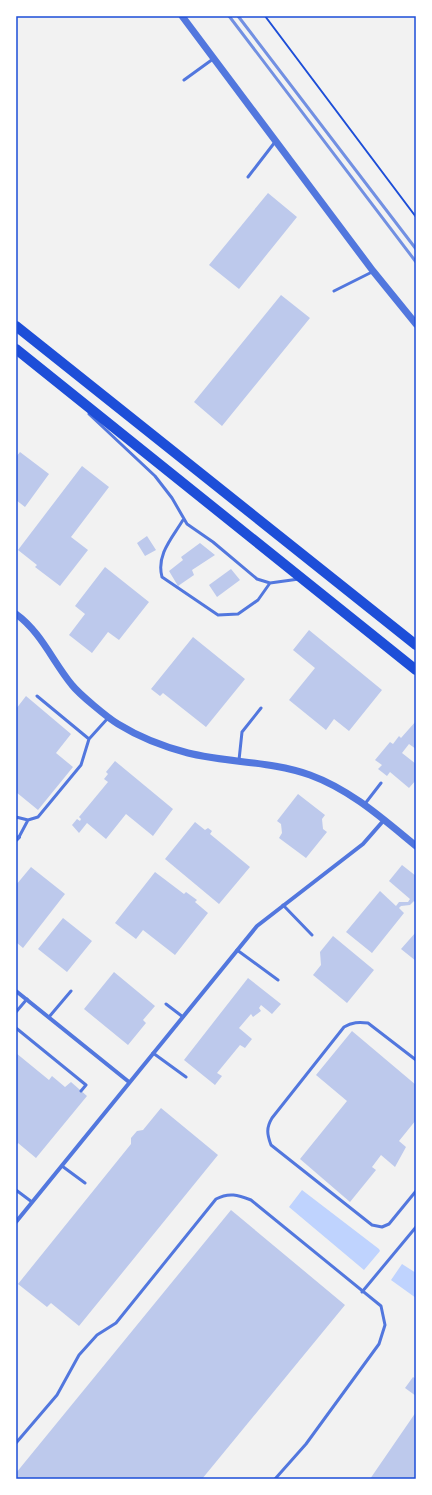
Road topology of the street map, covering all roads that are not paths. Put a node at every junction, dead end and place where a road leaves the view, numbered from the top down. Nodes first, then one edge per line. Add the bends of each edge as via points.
1 (182, 16) edge
2 (215, 58) junction
3 (184, 80) dead end
4 (277, 141) junction
5 (248, 177) dead end
6 (373, 271) junction
7 (334, 291) dead end
8 (416, 324) edge
9 (16, 326) edge
10 (16, 349) edge
11 (46, 373) junction
12 (183, 520) junction
13 (302, 579) junction
14 (270, 583) junction
15 (16, 614) edge
16 (414, 642) edge
17 (416, 670) edge
18 (37, 696) dead end
19 (261, 708) dead end
20 (109, 716) junction
21 (89, 740) junction
22 (239, 760) junction
23 (381, 783) dead end
24 (364, 805) junction
25 (16, 817) edge
26 (28, 820) junction
27 (384, 820) junction
28 (17, 838) edge
29 (416, 846) edge
30 (283, 905) junction
31 (312, 935) dead end
32 (237, 950) junction
33 (278, 980) dead end
34 (16, 991) edge
35 (70, 991) dead end
36 (27, 1000) junction
37 (166, 1004) dead end
38 (16, 1012) edge
39 (49, 1017) junction
40 (183, 1017) junction
41 (16, 1028) edge
42 (153, 1053) junction
43 (416, 1060) edge
44 (186, 1077) dead end
45 (129, 1082) junction
46 (81, 1091) dead end
47 (62, 1166) junction
48 (85, 1183) dead end
49 (16, 1190) edge
50 (416, 1191) edge
51 (32, 1202) junction
52 (16, 1222) edge
53 (416, 1226) edge
54 (362, 1292) junction
55 (16, 1443) edge
56 (275, 1479) edge

1 - 2 street
2 - 3 lane
2 - 4 street
4 - 5 lane
4 - 6 street
6 - 7 lane
6 - 8 street
9 - 16 main road
10 - 11 main road
11 - 12 lane via 155,476 172,498
11 - 13 main road
12 - 14 lane via 258,579
12 - 14 lane via 161,557 162,577 218,615 238,614 258,600
13 - 14 lane
13 - 17 main road
15 - 20 street via 46,646 72,686
18 - 21 lane
19 - 22 lane via 242,732
20 - 21 lane
20 - 22 street via 118,724 156,742 189,753
21 - 26 lane via 81,766 38,817
22 - 24 street via 274,765 310,776 349,794
23 - 24 lane
24 - 27 street
25 - 26 lane
26 - 28 lane
27 - 29 street
27 - 30 street via 363,844
30 - 31 lane
30 - 32 street via 257,926
32 - 33 lane
32 - 40 street
34 - 36 street
35 - 39 lane
36 - 38 lane
36 - 39 street
37 - 40 lane
39 - 45 street
40 - 42 street
41 - 46 lane via 86,1086
42 - 44 lane
42 - 45 street
43 - 50 lane via 368,1022 349,1024 272,1118 267,1134 271,1145 372,1225 382,1227 389,1224
45 - 47 street
47 - 48 lane
47 - 51 street
49 - 51 lane
51 - 52 street
53 - 54 lane
54 - 55 lane via 251,1200 234,1194 222,1195 216,1199 116,1324 97,1336 79,1355 56,1395
54 - 56 lane via 381,1306 385,1325 379,1344 306,1444

